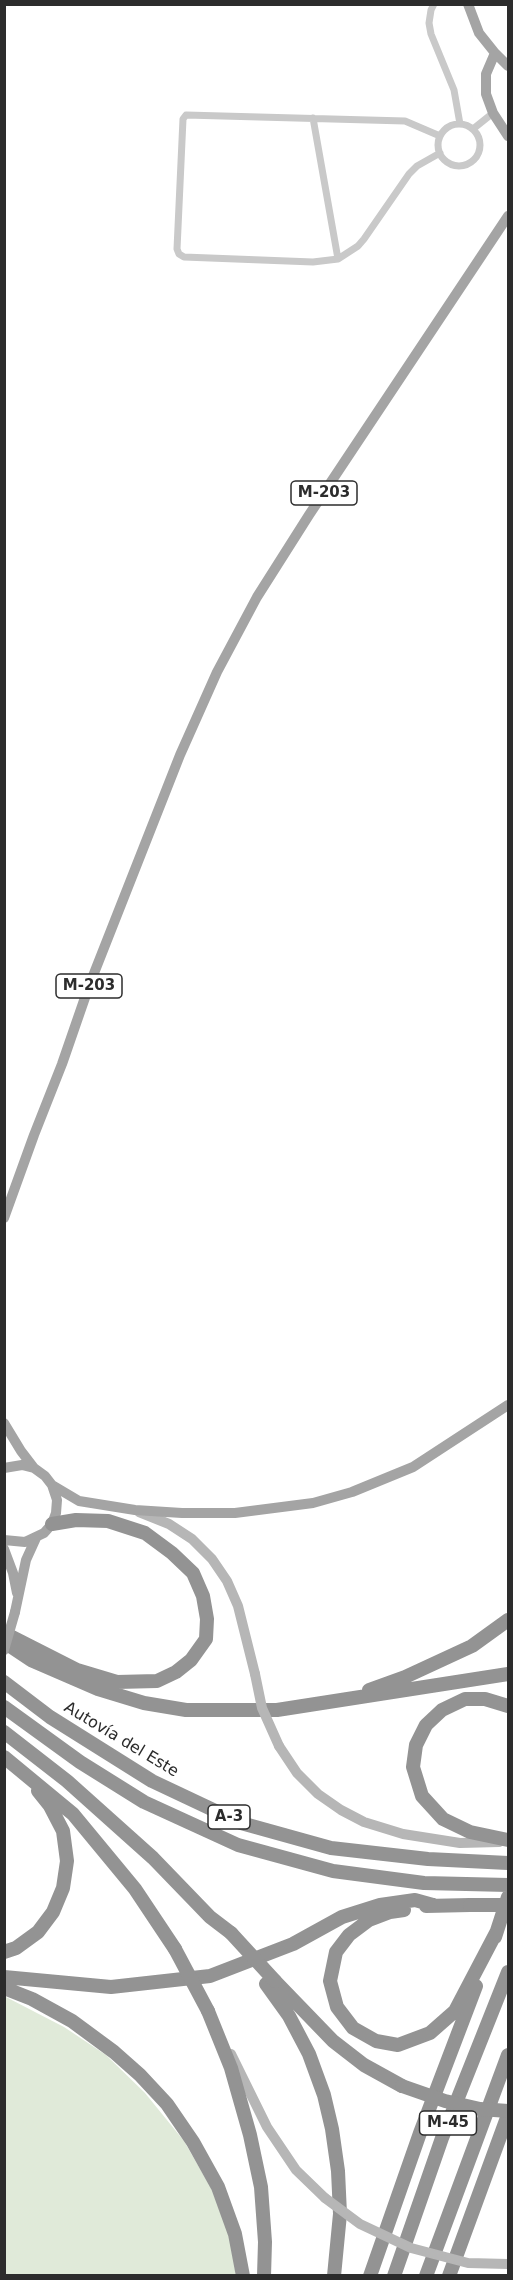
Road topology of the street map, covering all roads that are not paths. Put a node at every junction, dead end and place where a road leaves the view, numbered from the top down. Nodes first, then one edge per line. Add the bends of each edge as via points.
1 (434, 4) edge
2 (468, 4) edge
3 (495, 53) junction
4 (508, 66) edge
5 (493, 113) junction
6 (313, 118) junction
7 (460, 124) junction
8 (473, 129) junction
9 (440, 136) junction
10 (508, 136) edge
11 (440, 153) junction
12 (508, 216) edge
13 (338, 259) junction
14 (4, 1218) edge
15 (508, 1401) edge
16 (508, 1405) edge
17 (497, 1412) junction
18 (4, 1423) edge
19 (4, 1468) edge
20 (34, 1468) junction
21 (52, 1485) junction
22 (135, 1510) junction
23 (52, 1524) junction
24 (36, 1538) junction
25 (4, 1540) edge
26 (4, 1549) edge
27 (18, 1596) junction
28 (508, 1620) edge
29 (4, 1633) edge
30 (4, 1642) edge
31 (4, 1650) edge
32 (508, 1674) edge
33 (4, 1682) edge
34 (334, 1703) junction
35 (508, 1706) edge
36 (4, 1707) edge
37 (4, 1732) edge
38 (4, 1757) edge
39 (24, 1773) junction
40 (508, 1841) edge
41 (508, 1863) edge
42 (508, 1885) edge
43 (508, 1897) edge
44 (433, 1905) junction
45 (508, 1905) edge
46 (497, 1931) junction
47 (4, 1952) edge
48 (508, 1972) edge
49 (4, 1977) edge
50 (270, 1983) junction
51 (4, 1988) edge
52 (208, 2011) junction
53 (508, 2055) edge
54 (508, 2113) edge
55 (508, 2264) edge
56 (243, 2276) edge
57 (264, 2276) edge
58 (334, 2276) edge
59 (370, 2276) edge
60 (394, 2276) edge
61 (426, 2276) edge
62 (449, 2276) edge

1 - 7 street via 430,34 454,90
2 - 3 main road via 479,33
3 - 4 main road
3 - 5 main road via 485,83
5 - 8 street
5 - 10 main road
6 - 9 street via 405,121
6 - 13 street
6 - 13 street via 186,115 177,249 184,257 313,262
7 - 8 street
7 - 9 street via 448,127
8 - 11 street via 480,141 474,160 455,166
9 - 11 street
11 - 13 street via 409,174 364,239
12 - 14 main road, M-203 via 257,597 218,672 180,754
15 - 17 street
16 - 17 main road
17 - 22 main road via 413,1467 313,1503 235,1513
18 - 20 main road
19 - 20 main road
20 - 21 main road
21 - 22 main road via 79,1501
21 - 23 main road via 57,1500
22 - 40 main road, bridge via 192,1539 227,1581 238,1606 262,1708 279,1746 297,1773 318,1794 364,1822 403,1834 460,1843
23 - 24 main road
23 - 29 highway via 108,1521 144,1533 172,1553 193,1573 203,1596 206,1639 191,1660 176,1672 157,1681 117,1682 77,1670
24 - 25 main road via 25,1542
24 - 27 main road
26 - 27 main road
27 - 31 main road, bridge
28 - 34 highway via 472,1646
30 - 34 highway via 31,1660 98,1689 144,1703 186,1710 277,1710
32 - 34 highway
33 - 41 highway, Autovía del Este / A-3 via 50,1717 152,1781 242,1823 331,1848
35 - 40 highway via 485,1699 465,1700 442,1710 426,1725 416,1745 413,1767 422,1796 443,1819 470,1832
36 - 42 highway, A-3 via 144,1802 237,1845 333,1871 424,1883
37 - 50 highway via 76,1788 153,1858
38 - 39 highway
39 - 47 highway via 50,1806 63,1831 67,1861 63,1888 53,1912 38,1932
39 - 52 highway, bridge via 73,1814 135,1889 175,1949
43 - 46 highway
44 - 45 highway, bridge
44 - 46 highway via 369,1920 349,1935 336,1952 330,1981 337,2007 353,2028 376,2041 398,2045 430,2033 454,2011
44 - 49 highway via 415,1900 380,1905 342,1917 293,1944 210,1976 111,1987
46 - 59 highway
48 - 60 highway, M-45 via 442,2138
50 - 54 highway, bridge via 333,2041 364,2065 402,2086 445,2101
50 - 58 highway via 309,2054 333,2129 340,2214
51 - 56 highway via 72,2021 123,2060 167,2104 218,2187 235,2234
52 - 55 main road, bridge via 267,2127 296,2170 325,2198 360,2224 411,2248 468,2263
52 - 57 highway via 231,2068 261,2187
53 - 61 highway, M-45
54 - 62 highway

